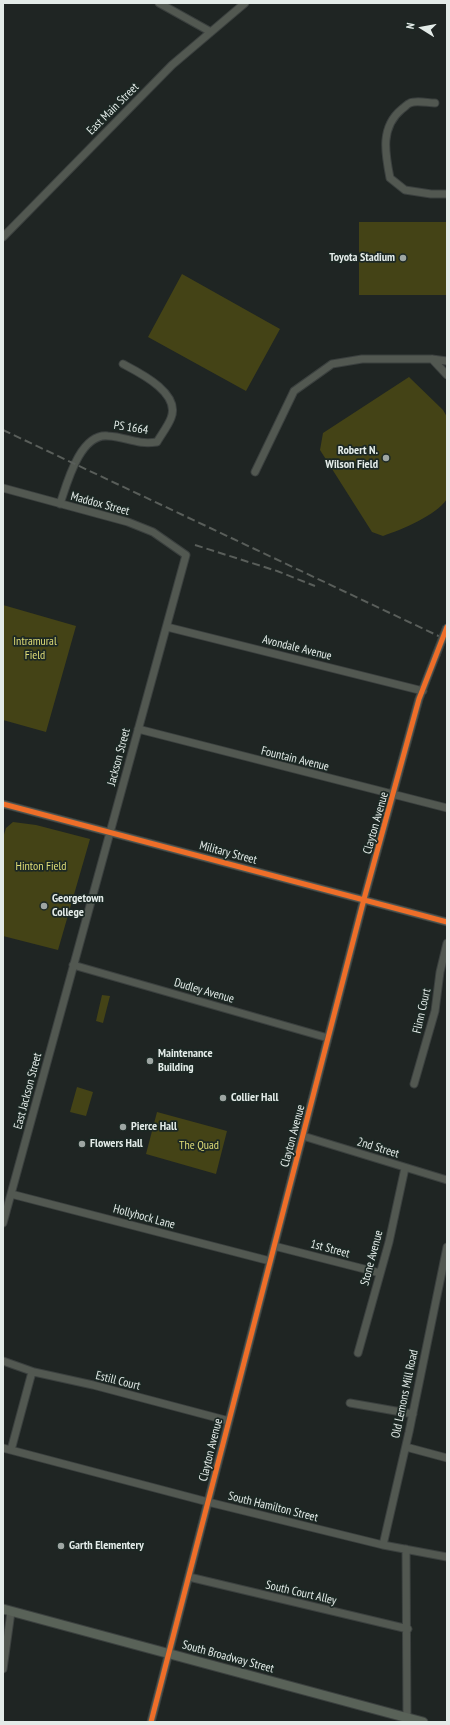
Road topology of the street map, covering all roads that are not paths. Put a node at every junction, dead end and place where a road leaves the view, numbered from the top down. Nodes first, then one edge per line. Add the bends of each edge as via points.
1 (160, 3) edge
2 (245, 3) edge
3 (211, 32) junction
4 (435, 103) dead end
5 (447, 194) edge
6 (3, 237) edge
7 (432, 359) junction
8 (447, 361) edge
9 (124, 364) dead end
10 (447, 375) edge
11 (254, 472) dead end
12 (3, 488) edge
13 (60, 504) junction
14 (186, 555) joint
15 (167, 627) junction
16 (447, 627) edge
17 (423, 691) junction
18 (138, 729) junction
19 (394, 795) junction
20 (3, 804) edge
21 (447, 808) edge
22 (109, 832) junction
23 (364, 899) junction
24 (447, 922) edge
25 (447, 943) edge
26 (73, 965) junction
27 (328, 1038) junction
28 (414, 1084) dead end
29 (303, 1136) junction
30 (405, 1168) junction
31 (447, 1180) edge
32 (11, 1194) junction
33 (3, 1223) edge
34 (274, 1246) junction
35 (447, 1247) edge
36 (270, 1261) junction
37 (380, 1273) junction
38 (358, 1353) dead end
39 (3, 1361) edge
40 (32, 1372) junction
41 (350, 1403) dead end
42 (413, 1414) junction
43 (229, 1421) junction
44 (406, 1447) junction
45 (3, 1448) edge
46 (11, 1450) junction
47 (447, 1458) edge
48 (208, 1502) junction
49 (383, 1544) junction
50 (406, 1548) junction
51 (447, 1557) edge
52 (188, 1577) junction
53 (7, 1611) edge
54 (408, 1629) junction
55 (168, 1654) junction
56 (3, 1669) edge
57 (407, 1718) junction
58 (151, 1722) edge
59 (423, 1722) edge

1 - 3 street
2 - 3 street, East Main Street
3 - 6 street, East Main Street via 172,65
4 - 5 street via 410,103 398,112 391,121 387,133 385,154 390,178 405,190
7 - 8 street
7 - 10 street
7 - 11 street via 362,360 332,364 294,391
9 - 13 street, PS 1664 via 164,391 172,405 172,417 157,442 144,444 101,436 89,444 74,463
12 - 13 street, Maddox Street
13 - 14 street, Maddox Street via 128,522 153,532
14 - 15 street, Jackson Street
15 - 17 street, Avondale Avenue
15 - 18 street, Jackson Street
16 - 17 street, Clayton Avenue, bridge
17 - 19 street, Clayton Avenue
18 - 19 street, Fountain Avenue
18 - 22 street, Jackson Street
19 - 21 street, Fountain Avenue
19 - 23 street, Clayton Avenue
20 - 22 street, Military Street
22 - 23 street, Military Street
22 - 26 street, Jackson Street
23 - 24 street, Military Street
23 - 27 street, Clayton Avenue
25 - 28 street, Flinn Court via 435,1011
26 - 27 street, Dudley Avenue
26 - 32 street, East Jackson Street
27 - 29 street, Clayton Avenue
29 - 30 street, 2nd Street
29 - 34 street, Clayton Avenue
30 - 31 street, 2nd Street
30 - 37 street, Stone Avenue
32 - 33 street, East Jackson Street
32 - 36 street, Hollyhock Lane
34 - 36 street, Clayton Avenue
34 - 37 street, 1st Street
35 - 42 street, Old Lemons Mill Road
36 - 43 street, Clayton Avenue
37 - 38 street, Stone Avenue
39 - 40 street, Estill Court
40 - 43 street, Estill Court via 93,1385
40 - 46 street
41 - 42 street
42 - 44 street, Old Lemons Mill Road
43 - 48 street, Clayton Avenue
44 - 47 street
44 - 49 street, Old Lemons Mill Road
45 - 46 street, South Hamilton Street
46 - 48 street, South Hamilton Street
48 - 49 street, South Hamilton Street
48 - 52 street, Clayton Avenue
49 - 50 street, South Hamilton Street
50 - 51 street, South Hamilton Street
50 - 54 street
52 - 54 street, South Court Alley
52 - 55 street, Clayton Avenue
53 - 55 main road, South Broadway Street
53 - 56 street
54 - 57 street
55 - 57 main road, South Broadway Street
55 - 58 street, Clayton Avenue
57 - 59 main road, South Broadway Street

